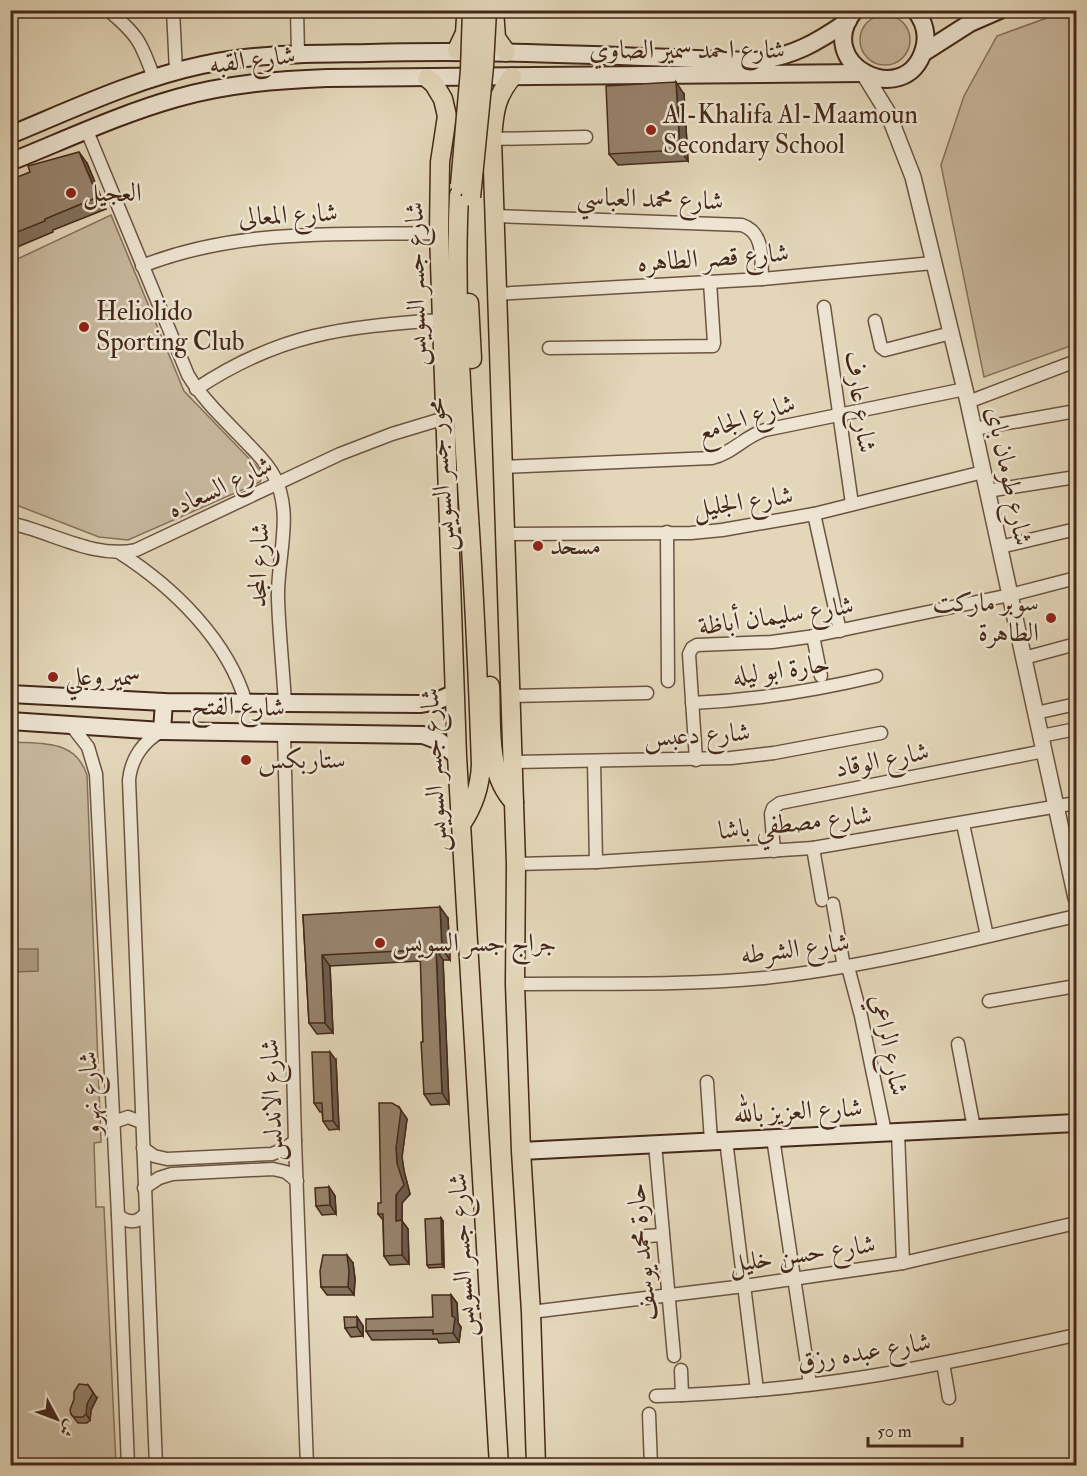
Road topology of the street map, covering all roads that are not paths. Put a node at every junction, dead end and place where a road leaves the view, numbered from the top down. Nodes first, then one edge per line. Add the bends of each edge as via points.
1 (108, 10) edge
2 (173, 10) edge
3 (297, 10) edge
4 (915, 10) edge
5 (1000, 10) edge
6 (468, 16) edge
7 (492, 16) edge
8 (851, 16) edge
9 (457, 50) junction
10 (506, 52) junction
11 (923, 53) junction
12 (298, 54) junction
13 (176, 71) junction
14 (863, 74) junction
15 (512, 76) junction
16 (154, 78) junction
17 (427, 78) junction
18 (87, 131) junction
19 (444, 133) junction
20 (10, 135) edge
21 (586, 137) dead end
22 (492, 139) junction
23 (10, 162) edge
24 (465, 196) junction
25 (494, 216) junction
26 (439, 233) junction
27 (933, 263) junction
28 (142, 266) junction
29 (762, 279) junction
30 (710, 282) junction
31 (496, 294) junction
32 (824, 307) dead end
33 (441, 320) junction
34 (875, 321) dead end
35 (951, 333) junction
36 (549, 348) dead end
37 (1077, 361) edge
38 (196, 389) junction
39 (967, 395) junction
40 (1077, 411) edge
41 (839, 415) junction
42 (445, 418) junction
43 (974, 429) junction
44 (502, 467) junction
45 (983, 472) junction
46 (1077, 477) edge
47 (278, 485) junction
48 (987, 491) junction
49 (852, 504) junction
50 (814, 514) junction
51 (10, 523) edge
52 (1077, 529) edge
53 (667, 532) junction
54 (505, 534) junction
55 (1000, 547) junction
56 (120, 552) junction
57 (1077, 578) edge
58 (1010, 594) junction
59 (840, 631) junction
60 (813, 636) junction
61 (1077, 644) edge
62 (1024, 658) junction
63 (821, 676) dead end
64 (876, 676) dead end
65 (668, 681) dead end
66 (455, 693) junction
67 (647, 693) dead end
68 (10, 694) edge
69 (511, 696) junction
70 (164, 702) junction
71 (246, 703) junction
72 (285, 703) junction
73 (692, 703) junction
74 (421, 704) junction
75 (1077, 704) edge
76 (1036, 713) junction
77 (10, 721) edge
78 (71, 725) junction
79 (1077, 729) edge
80 (162, 731) junction
81 (881, 733) dead end
82 (284, 734) junction
83 (419, 735) junction
84 (1041, 736) junction
85 (1044, 751) junction
86 (458, 756) junction
87 (696, 760) junction
88 (594, 761) junction
89 (513, 762) junction
90 (514, 802) junction
91 (1077, 803) edge
92 (1056, 807) junction
93 (462, 824) junction
94 (963, 824) junction
95 (813, 848) junction
96 (774, 851) junction
97 (596, 862) junction
98 (516, 864) junction
99 (1077, 898) edge
100 (1077, 916) edge
101 (987, 936) junction
102 (846, 967) junction
103 (515, 984) junction
104 (1077, 986) edge
105 (989, 1001) dead end
106 (958, 1044) dead end
107 (707, 1082) dead end
108 (114, 1122) junction
109 (141, 1122) junction
110 (1077, 1123) edge
111 (974, 1128) junction
112 (891, 1132) junction
113 (773, 1138) junction
114 (718, 1140) junction
115 (295, 1141) junction
116 (655, 1144) junction
117 (143, 1148) junction
118 (521, 1151) junction
119 (297, 1180) junction
120 (144, 1188) junction
121 (145, 1214) junction
122 (118, 1215) junction
123 (1077, 1223) edge
124 (663, 1235) junction
125 (646, 1236) dead end
126 (903, 1263) junction
127 (793, 1279) junction
128 (744, 1286) junction
129 (667, 1295) junction
130 (531, 1312) junction
131 (1077, 1335) edge
132 (674, 1356) dead end
133 (943, 1363) junction
134 (681, 1370) dead end
135 (810, 1384) junction
136 (757, 1390) junction
137 (682, 1395) junction
138 (656, 1396) dead end
139 (949, 1398) dead end
140 (649, 1413) dead end
141 (128, 1466) edge
142 (156, 1466) edge
143 (307, 1466) edge
144 (499, 1466) edge
145 (536, 1466) edge
146 (651, 1466) edge

1 - 16 street via 142,44
2 - 13 street
3 - 12 street
4 - 11 main road via 925,29
5 - 11 main road via 970,23
6 - 7 main road via 477,32 483,32
6 - 9 main road
6 - 24 main road, محور جسر السويس, bridge
7 - 10 main road via 496,38
7 - 24 main road, محور جسر السويس, bridge
8 - 10 main road, شارع احمد سمير الصاوي via 806,48 755,61
8 - 14 main road via 844,46 850,61
9 - 10 main road, شارع القبه
9 - 12 main road, شارع القبه
11 - 14 main road, شارع احمد سمير الصاوي via 912,69 894,79
12 - 13 main road, شارع القبه via 236,59
13 - 16 main road, شارع القبه
14 - 15 main road, شارع احمد سمير الصاوي
14 - 27 street, شارع طومان باى via 888,113 906,155
15 - 17 main road, شارع القبه
15 - 22 main road via 495,105
16 - 20 main road, شارع القبه
17 - 18 main road, شارع القبه via 301,79 238,85 171,100
17 - 19 main road, شارع جسر السويس via 443,99 447,116
18 - 23 main road, شارع القبه
18 - 28 street, شارع المجد
19 - 22 main road via 452,124 470,119 482,123
19 - 26 main road, شارع جسر السويس
21 - 22 street
22 - 25 main road
24 - 90 main road, محور جسر السويس via 495,764 503,788
24 - 93 main road, محور جسر السويس via 457,241 457,328 482,765 475,800
25 - 29 street, شارع محمد العباسي via 742,225 758,238
25 - 31 main road
26 - 28 street, شارع المعالى via 250,238 200,247
26 - 33 main road, شارع جسر السويس
27 - 29 street, شارع قصر الطاهره
27 - 35 street, شارع طومان باى
28 - 38 street, شارع المجد
29 - 30 street, شارع قصر الطاهره
30 - 31 street, شارع قصر الطاهره
30 - 36 street via 713,346
31 - 44 main road
32 - 41 street, شارع عارف
33 - 38 street via 364,326 305,337 255,356
33 - 42 main road, شارع جسر السويس
34 - 35 street via 885,350
35 - 39 street, شارع طومان باى
37 - 39 street
38 - 47 street, شارع المجد via 264,461
39 - 41 street, شارع الجامع
39 - 43 street, شارع طومان باى
40 - 43 street
41 - 44 street, شارع الجامع via 758,432 728,453 712,458
41 - 49 street, شارع عارف
42 - 47 street, شارع السعاده via 359,446
42 - 66 main road, شارع جسر السويس
43 - 45 street, شارع طومان باى
44 - 54 main road
45 - 48 street, شارع طومان باى
45 - 49 street, شارع الجليل
46 - 48 street
47 - 56 street, شارع السعاده via 143,548
47 - 72 street, شارع المجد via 284,514 278,598
48 - 55 street, شارع طومان باى
49 - 50 street, شارع الجليل
50 - 53 street, شارع الجليل via 722,530
50 - 59 street
51 - 56 street, شارع السعاده via 94,550
52 - 55 street
53 - 54 street, شارع الجليل
53 - 65 street
54 - 69 main road
55 - 58 street, شارع طومان باى
56 - 71 street via 163,585 200,623 237,677
57 - 58 street, شارع سليمان أباظة
58 - 59 street, شارع سليمان أباظة
58 - 62 street, شارع طومان باى
59 - 60 street, شارع سليمان أباظة
60 - 63 street
60 - 73 street, شارع سليمان أباظة via 694,646 689,654
61 - 62 street
62 - 76 street, شارع طومان باى
64 - 73 street, حارة ابو ليله via 785,696
66 - 74 main road, شارع الفتح
66 - 86 main road, شارع جسر السويس
67 - 69 street
68 - 70 main road, شارع الفتح
69 - 89 main road
70 - 71 main road, شارع الفتح
70 - 80 main road
71 - 72 main road, شارع الفتح
72 - 74 main road, شارع الفتح
73 - 87 street, شارع سليمان أباظة
74 - 83 main road via 424,720
75 - 76 street
76 - 84 street, شارع طومان باى
77 - 78 main road, شارع الفتح
78 - 80 main road, شارع الفتح
78 - 108 street, شارع نهرو via 88,747 96,774
79 - 84 street
80 - 82 main road, شارع الفتح
80 - 109 street, شارع نهرو via 137,753 129,780
81 - 87 street, شارع دعبس via 774,753
82 - 83 main road, شارع الفتح
82 - 115 street, شارع الاندلس
83 - 86 main road, شارع الفتح via 439,741
84 - 85 street, شارع طومان باى
85 - 92 street, شارع طومان باى
85 - 96 street, شارع الوقاد via 777,804 771,814
86 - 93 main road, شارع جسر السويس
87 - 88 street, شارع دعبس
88 - 89 street, شارع دعبس
88 - 97 street
89 - 90 main road
90 - 98 main road
91 - 92 street, شارع مصطفي باشا
92 - 94 street, شارع مصطفي باشا
92 - 99 street, شارع طومان باى
93 - 144 main road, شارع جسر السويس
94 - 95 street, شارع مصطفي باشا
94 - 101 street
95 - 96 street, شارع مصطفي باشا
95 - 102 street, شارع الراعي
96 - 97 street, شارع مصطفي باشا
97 - 98 street, شارع مصطفي باشا
98 - 103 main road
100 - 101 street, شارع الشرطه
101 - 102 street, شارع الشرطه
102 - 103 street, شارع الشرطه via 697,982
102 - 112 street, شارع الراعي
103 - 118 main road
104 - 105 street
106 - 111 street
107 - 114 street
108 - 109 street via 128,1117
108 - 122 street, شارع نهرو
109 - 117 street, شارع نهرو
110 - 111 main road, شارع العزيز بالله
111 - 112 main road, شارع العزيز بالله
112 - 113 main road, شارع العزيز بالله
112 - 126 street, شارع الراعي
113 - 114 main road, شارع العزيز بالله
113 - 127 street
114 - 116 main road, شارع العزيز بالله
114 - 128 street
115 - 117 street via 272,1154 176,1159 158,1157
115 - 119 street, شارع الاندلس
116 - 118 main road, شارع العزيز بالله
116 - 124 street, حارة محمد يوسف
117 - 120 street, شارع نهرو
118 - 130 main road
119 - 120 street via 273,1169 163,1176
119 - 143 street, شارع الاندلس
120 - 121 street, شارع نهرو
121 - 122 street via 132,1222
121 - 142 street, شارع نهرو
122 - 141 street, شارع نهرو
123 - 126 street, شارع حسن خليل
124 - 125 street
124 - 129 street, حارة محمد يوسف
126 - 127 street, شارع حسن خليل
127 - 128 street, شارع حسن خليل
127 - 135 street
128 - 129 street, شارع حسن خليل
128 - 136 street
129 - 130 street, شارع حسن خليل
129 - 132 street, حارة محمد يوسف
130 - 145 main road
131 - 133 street, شارع عبده رزق
133 - 135 street, شارع عبده رزق
133 - 139 street
134 - 137 street
135 - 136 street, شارع عبده رزق
136 - 137 street, شارع عبده رزق
137 - 138 street, شارع عبده رزق
140 - 146 street

